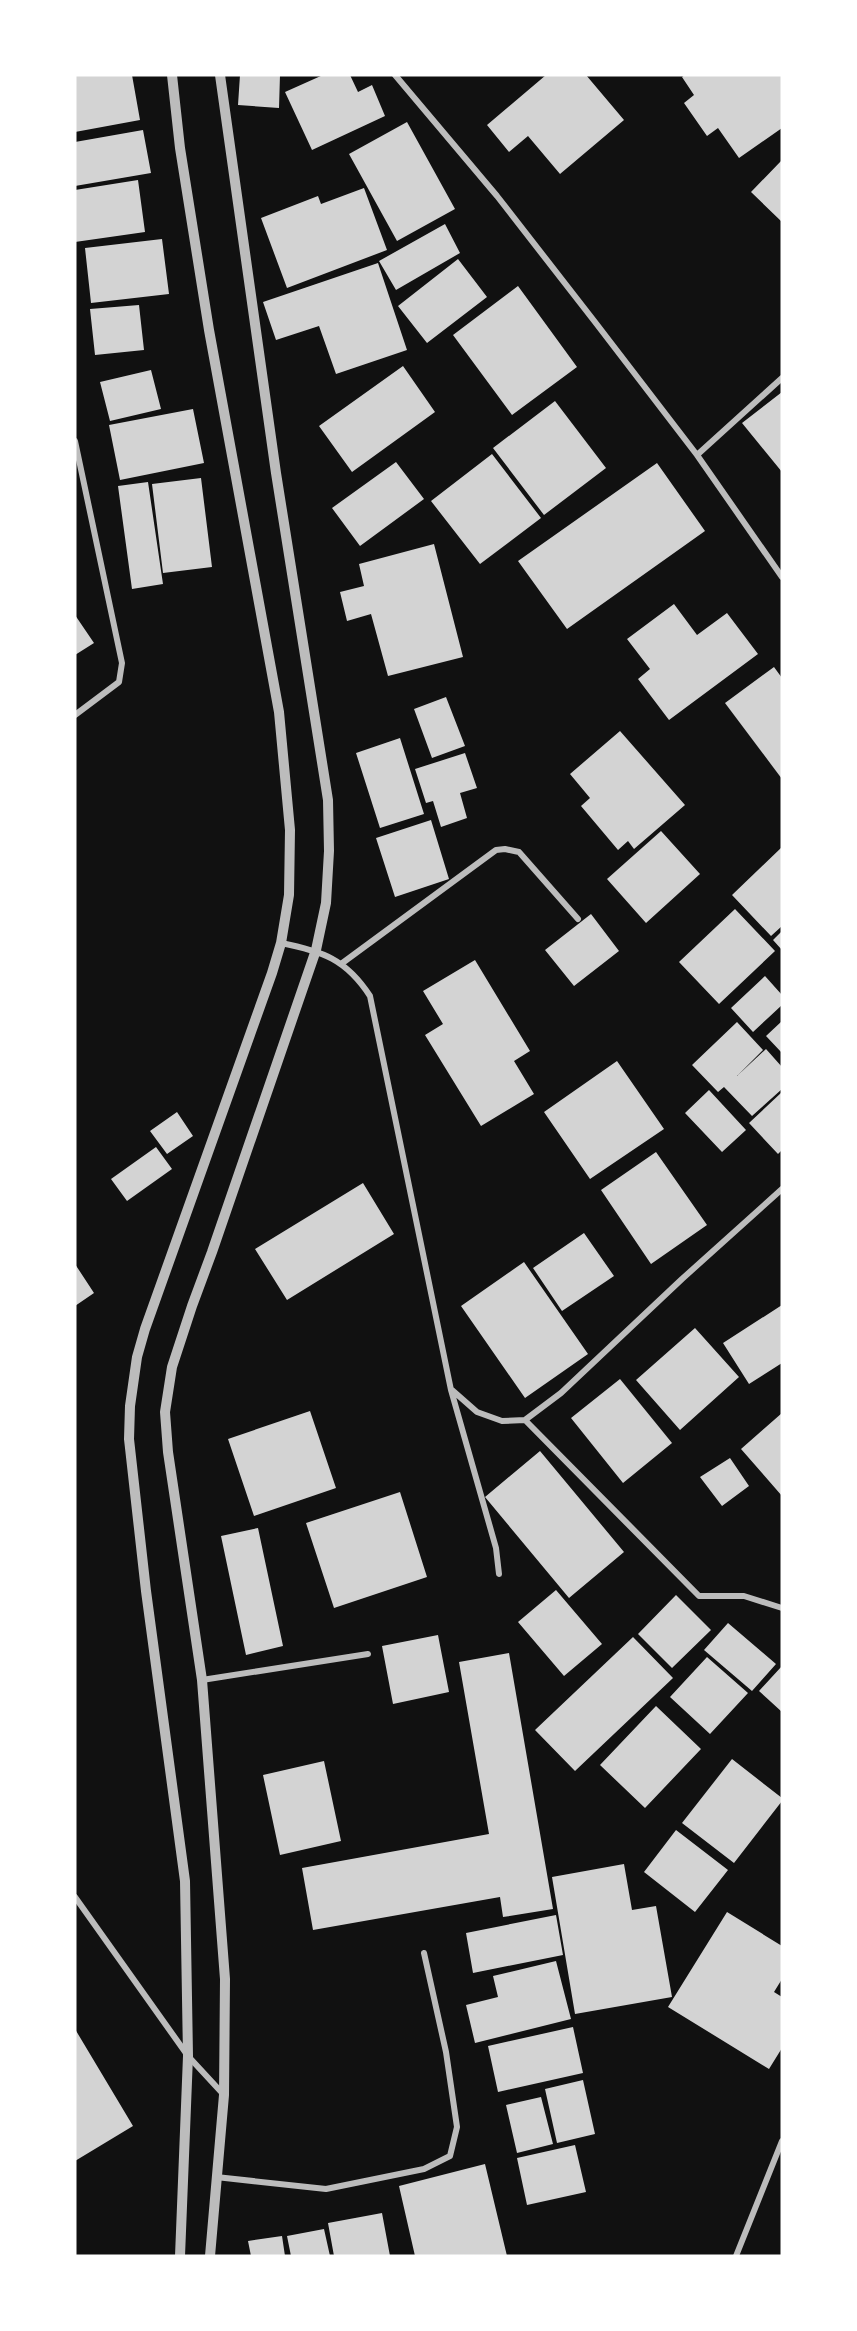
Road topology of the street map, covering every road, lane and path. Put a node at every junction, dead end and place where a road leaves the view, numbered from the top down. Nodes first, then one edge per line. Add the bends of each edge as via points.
1 (172, 75) edge
2 (220, 75) edge
3 (395, 75) edge
4 (782, 378) edge
5 (75, 441) edge
6 (697, 455) junction
7 (782, 577) edge
8 (75, 715) edge
9 (578, 919) dead end
10 (281, 943) junction
11 (316, 950) junction
12 (341, 964) junction
13 (782, 1189) edge
14 (451, 1390) junction
15 (525, 1420) junction
16 (499, 1574) dead end
17 (782, 1608) edge
18 (368, 1654) dead end
19 (202, 1680) junction
20 (75, 1897) edge
21 (424, 1953) dead end
22 (188, 2056) junction
23 (224, 2095) junction
24 (782, 2141) edge
25 (215, 2177) junction
26 (180, 2256) edge
27 (210, 2256) edge
28 (736, 2256) edge

1 - 10 street via 209,330 279,712 290,830 289,896
2 - 11 street via 276,473 328,801 326,903
3 - 6 street via 497,196
4 - 6 street
5 - 8 street via 122,663 119,682
6 - 7 street
9 - 12 street via 519,852 496,850
10 - 11 street
10 - 22 street via 145,1329 130,1406 129,1439 146,1591 184,1881
11 - 12 street
11 - 19 street via 167,1388 168,1452
12 - 14 street via 358,978 370,996
13 - 15 street via 561,1393
14 - 15 street via 477,1412 502,1421
14 - 16 street via 496,1548
15 - 17 street via 699,1596 744,1596
18 - 19 street
19 - 23 street via 225,1979
20 - 22 street
21 - 25 street via 446,2052 457,2127 450,2156 424,2169 326,2189
22 - 23 street
22 - 26 street
23 - 25 street
24 - 28 street
25 - 27 street

